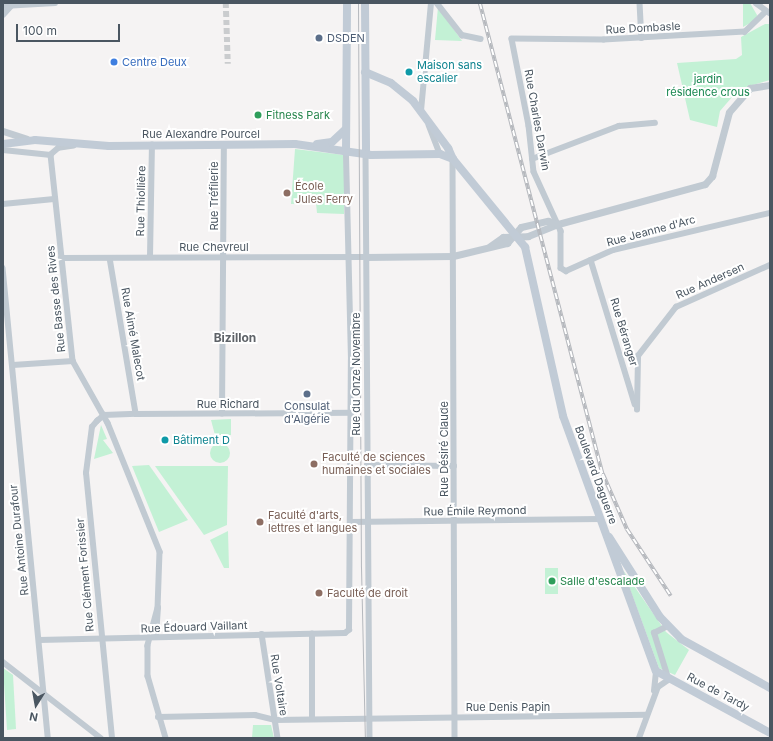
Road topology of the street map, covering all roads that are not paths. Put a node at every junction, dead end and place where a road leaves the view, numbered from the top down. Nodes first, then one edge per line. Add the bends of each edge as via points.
1 (55, 3) edge
2 (347, 3) edge
3 (365, 3) edge
4 (432, 3) edge
5 (437, 3) edge
6 (640, 3) edge
7 (756, 3) edge
8 (3, 6) edge
9 (11, 6) junction
10 (768, 12) edge
11 (3, 15) edge
12 (642, 38) junction
13 (480, 39) dead end
14 (512, 39) joint
15 (365, 72) junction
16 (770, 86) edge
17 (421, 111) junction
18 (428, 120) junction
19 (655, 123) dead end
20 (346, 129) junction
21 (3, 131) edge
22 (35, 140) junction
23 (3, 144) edge
24 (83, 144) junction
25 (152, 144) junction
26 (308, 145) junction
27 (224, 146) junction
28 (3, 150) edge
29 (346, 152) junction
30 (366, 154) junction
31 (440, 154) junction
32 (51, 155) junction
33 (453, 159) junction
34 (532, 159) junction
35 (54, 199) junction
36 (3, 204) edge
37 (770, 213) edge
38 (558, 224) junction
39 (516, 236) junction
40 (453, 256) junction
41 (150, 257) junction
42 (224, 257) junction
43 (350, 257) junction
44 (366, 257) junction
45 (61, 258) junction
46 (110, 258) junction
47 (592, 260) junction
48 (770, 265) edge
49 (3, 268) edge
50 (73, 361) junction
51 (13, 366) junction
52 (637, 410) joint
53 (351, 413) junction
54 (136, 414) junction
55 (222, 414) junction
56 (104, 415) junction
57 (367, 465) junction
58 (454, 466) junction
59 (600, 521) junction
60 (351, 522) junction
61 (367, 522) junction
62 (454, 522) junction
63 (618, 552) junction
64 (617, 568) junction
65 (668, 626) junction
66 (349, 630) joint
67 (262, 634) junction
68 (312, 634) junction
69 (153, 637) junction
70 (102, 638) junction
71 (39, 640) junction
72 (3, 662) edge
73 (656, 671) junction
74 (669, 678) junction
75 (770, 688) edge
76 (44, 693) junction
77 (653, 697) junction
78 (647, 716) junction
79 (158, 717) junction
80 (455, 717) junction
81 (370, 718) junction
82 (312, 719) junction
83 (275, 720) junction
84 (770, 733) edge
85 (48, 738) edge
86 (101, 738) edge
87 (112, 738) edge
88 (166, 738) edge
89 (278, 738) edge
90 (370, 738) edge
91 (455, 738) edge
92 (639, 738) edge

1 - 9 street
2 - 20 main road
3 - 15 main road
4 - 17 street
5 - 13 street via 462,35
6 - 12 street
7 - 10 street
8 - 9 street
9 - 11 street
10 - 12 street, Rue Dombasle via 746,32
12 - 14 street, Rue Dombasle
14 - 34 street, Rue Charles Darwin
15 - 17 main road, Boulevard Daguerre via 391,83
15 - 30 main road
16 - 38 street via 750,88 728,112 714,170 705,184
17 - 18 main road, Boulevard Daguerre
18 - 31 street, Boulevard Daguerre
18 - 33 main road, Boulevard Daguerre
19 - 34 street via 619,126
20 - 26 main road via 332,142
20 - 29 main road
21 - 22 street, Rue Alexandre Pourcel via 12,137
22 - 23 main road, Rue Alexandre Pourcel
22 - 24 main road, Rue Alexandre Pourcel
24 - 25 main road, Rue Alexandre Pourcel
24 - 32 street via 59,148
25 - 27 main road, Rue Alexandre Pourcel
25 - 41 street, Rue Thiollière
26 - 27 main road, Rue Alexandre Pourcel
26 - 29 main road, Rue Alexandre Pourcel
27 - 42 street, Rue Tréfilerie
28 - 32 street
29 - 30 main road, Rue Alexandre Pourcel
29 - 43 street, Rue du Onze Novembre
30 - 31 main road, Rue Alexandre Pourcel
30 - 44 street, Rue du Onze Novembre
31 - 33 main road, Boulevard Daguerre
32 - 35 street, Rue Basse des Rives
33 - 39 main road, Boulevard Daguerre
33 - 40 street, Rue Désiré Claude
34 - 38 street, Rue Charles Darwin via 534,172
35 - 36 street
35 - 45 street, Rue Basse des Rives
37 - 47 street, Rue Jeanne d'Arc via 620,248
38 - 39 street via 548,221 521,227
38 - 47 street, Rue Jeanne d'Arc via 561,268 566,271
39 - 40 street via 507,244
39 - 59 main road, Boulevard Daguerre via 525,247 563,416
40 - 44 street
40 - 58 street, Rue Désiré Claude
41 - 42 street, Rue Chevreul
41 - 46 street, Rue Chevreul
42 - 43 street, Rue Chevreul
42 - 55 street, Rue Tréfilerie
43 - 44 street, Rue Chevreul
43 - 53 street, Rue du Onze Novembre
44 - 57 street, Rue du Onze Novembre
45 - 46 street, Rue Chevreul
45 - 50 street, Rue Basse des Rives
46 - 54 street, Rue Aimé Malecot
47 - 52 street, Rue Béranger
48 - 52 street, Rue Andersen via 676,307 638,356
49 - 51 street, Rue Antoine Durafour
50 - 51 street
50 - 56 street, Rue Basse des Rives
51 - 71 street, Rue Antoine Durafour
53 - 55 street, Rue Richard
53 - 60 street, Rue du Onze Novembre
54 - 55 street, Rue Richard
54 - 56 street, Rue Richard
56 - 69 street, Rue Basse des Rives via 160,552 158,608
56 - 70 street, Rue Clément Forissier via 92,427 86,473
57 - 58 street
57 - 61 street, Rue du Onze Novembre
58 - 62 street, Rue Désiré Claude
59 - 62 street, Rue Émile Reymond
59 - 63 main road
59 - 64 main road, Boulevard Daguerre
60 - 61 street, Rue Émile Reymond
60 - 66 street, Rue du Onze Novembre
61 - 62 street, Rue Émile Reymond
61 - 81 street, Rue du Onze Novembre
62 - 80 street, Rue Désiré Claude
63 - 64 main road
63 - 65 main road
64 - 73 main road, Boulevard Daguerre
65 - 74 street via 654,633
65 - 75 main road via 681,639
66 - 68 street, Rue Édouard Vaillant via 345,633
67 - 68 street, Rue Édouard Vaillant
67 - 69 street, Rue Édouard Vaillant
67 - 83 street, Rue Voltaire
68 - 82 street
69 - 70 street, Rue Édouard Vaillant
69 - 79 street via 148,676
70 - 71 street, Rue Édouard Vaillant
70 - 87 street, Rue Clément Forissier
71 - 76 street, Rue Antoine Durafour
72 - 76 street
73 - 74 main road, Rue de Tardy
73 - 77 street
74 - 77 street via 660,684
74 - 84 main road, Rue de Tardy
76 - 85 street, Rue Antoine Durafour
76 - 86 street
77 - 78 street
78 - 80 street, Rue Denis Papin
78 - 92 street
79 - 83 street, Rue Denis Papin via 255,716
79 - 88 street
80 - 81 street, Rue Denis Papin
80 - 91 street, Rue Désiré Claude
81 - 82 street, Rue Denis Papin
81 - 90 street, Rue du Onze Novembre
82 - 83 street, Rue Denis Papin
83 - 89 street, Rue Voltaire

